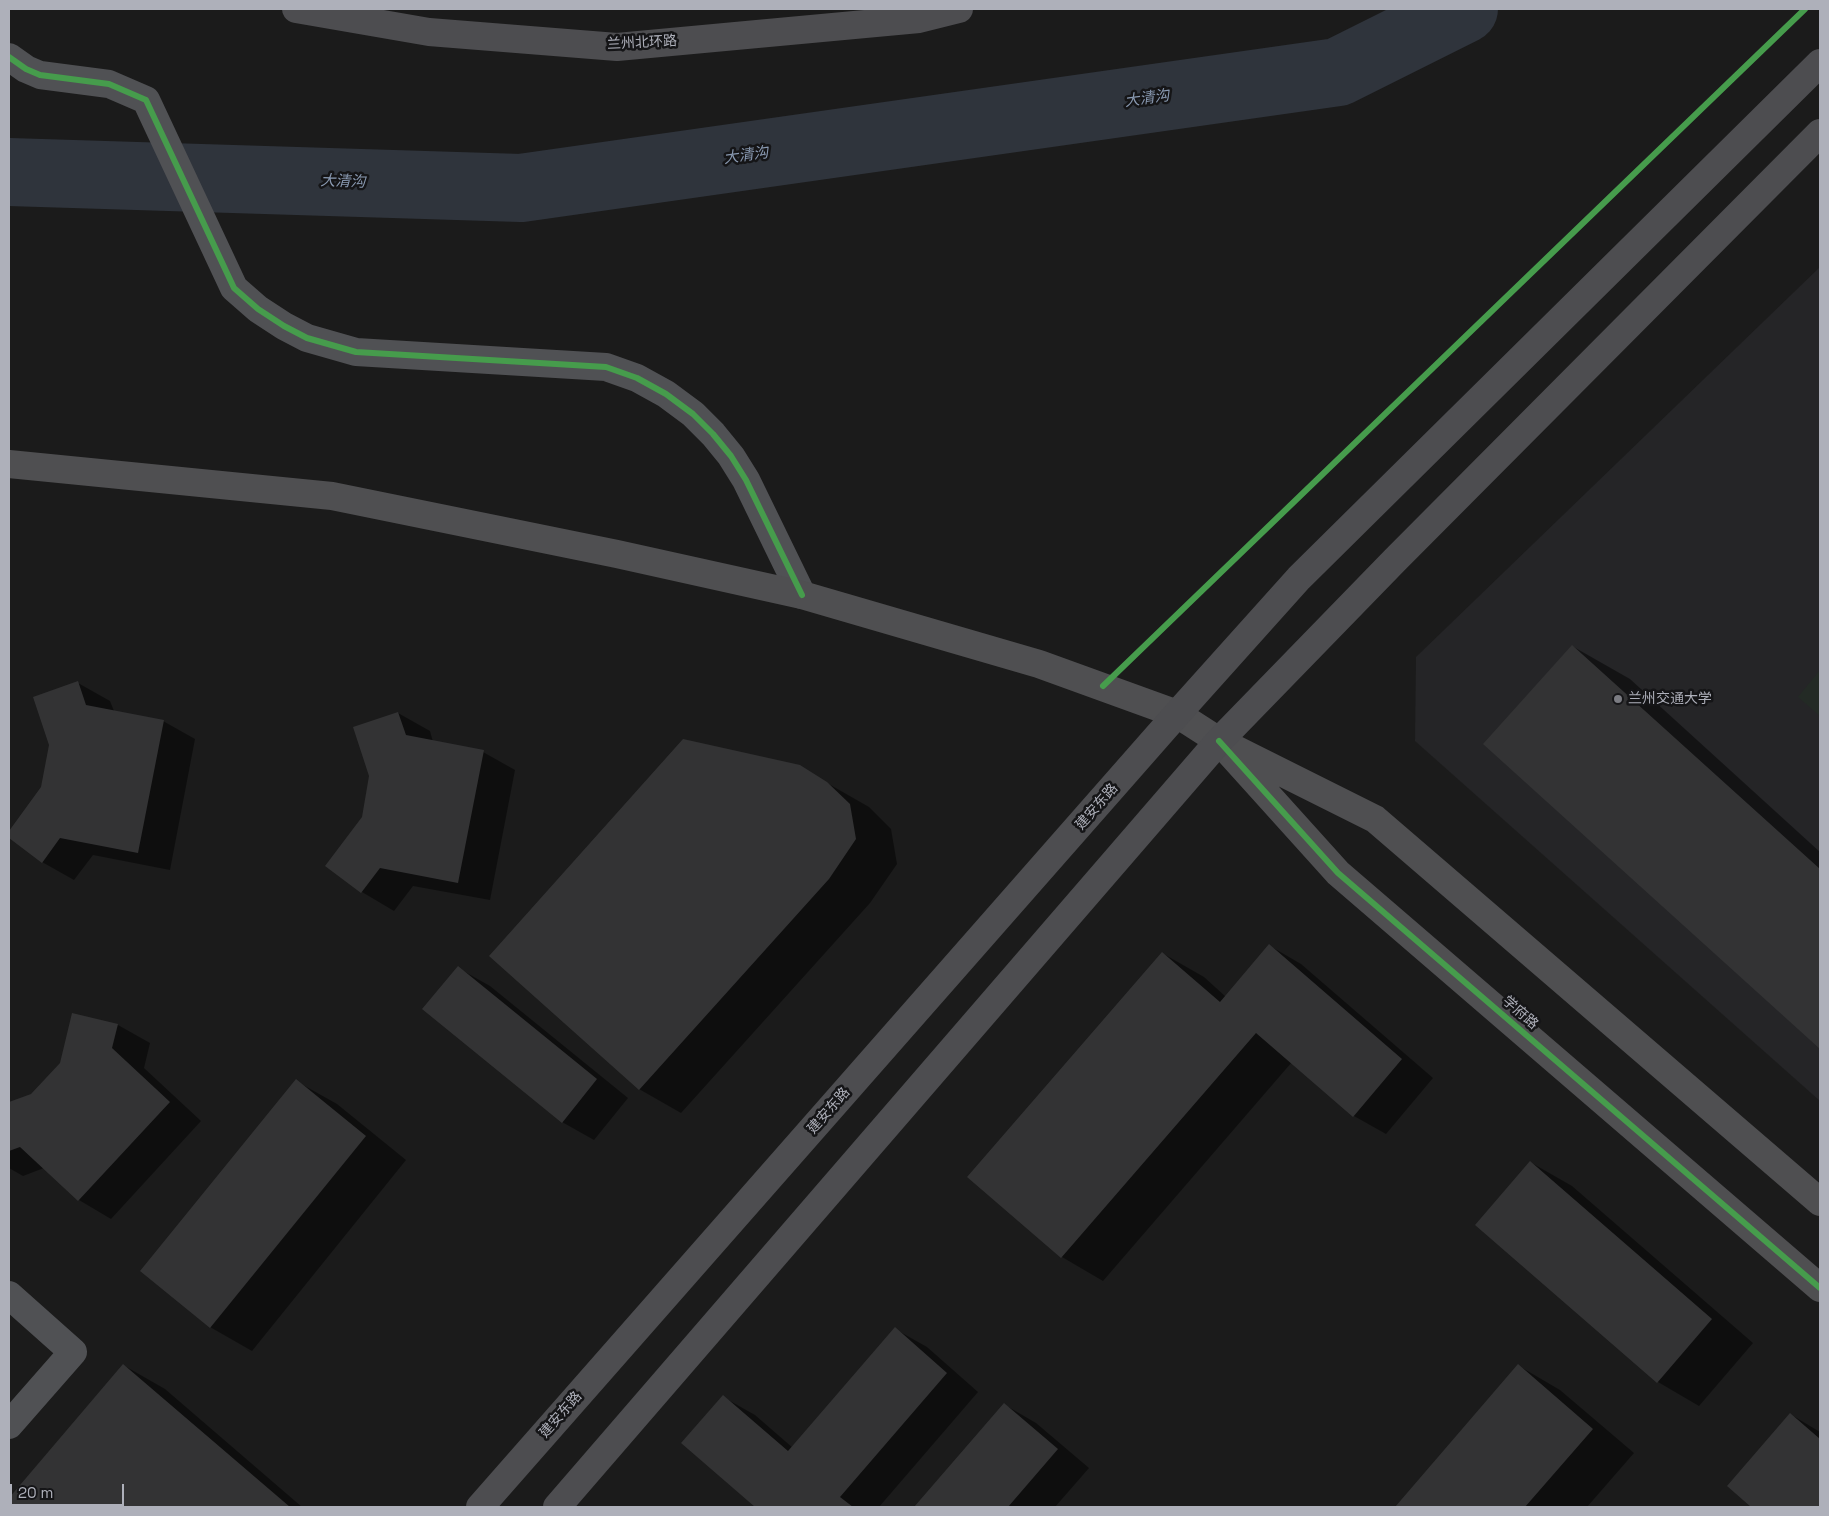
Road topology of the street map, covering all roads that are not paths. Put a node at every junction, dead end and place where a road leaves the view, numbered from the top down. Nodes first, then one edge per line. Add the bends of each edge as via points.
1 (296, 9) edge
2 (959, 9) edge
3 (9, 57) edge
4 (1820, 63) edge
5 (1820, 133) edge
6 (9, 464) edge
7 (802, 595) junction
8 (1178, 714) junction
9 (1219, 741) junction
10 (1820, 1202) edge
11 (1820, 1288) edge
12 (9, 1295) edge
13 (9, 1425) edge
14 (480, 1507) edge
15 (556, 1507) edge

1 - 2 main road, 兰州北环路 via 429,32 617,47 919,19
3 - 7 street via 40,75 109,84 146,100 234,288 258,309 307,338 356,352 606,367 637,378 666,394 693,414 731,456
4 - 8 main road, 建安东路 via 1299,578
5 - 9 main road
6 - 7 street via 332,496
7 - 8 street via 1039,664
8 - 9 street
8 - 14 main road, 建安东路
9 - 10 street via 1376,819
9 - 11 street, 学府路 via 1338,873
9 - 15 main road
12 - 13 street via 73,1352

